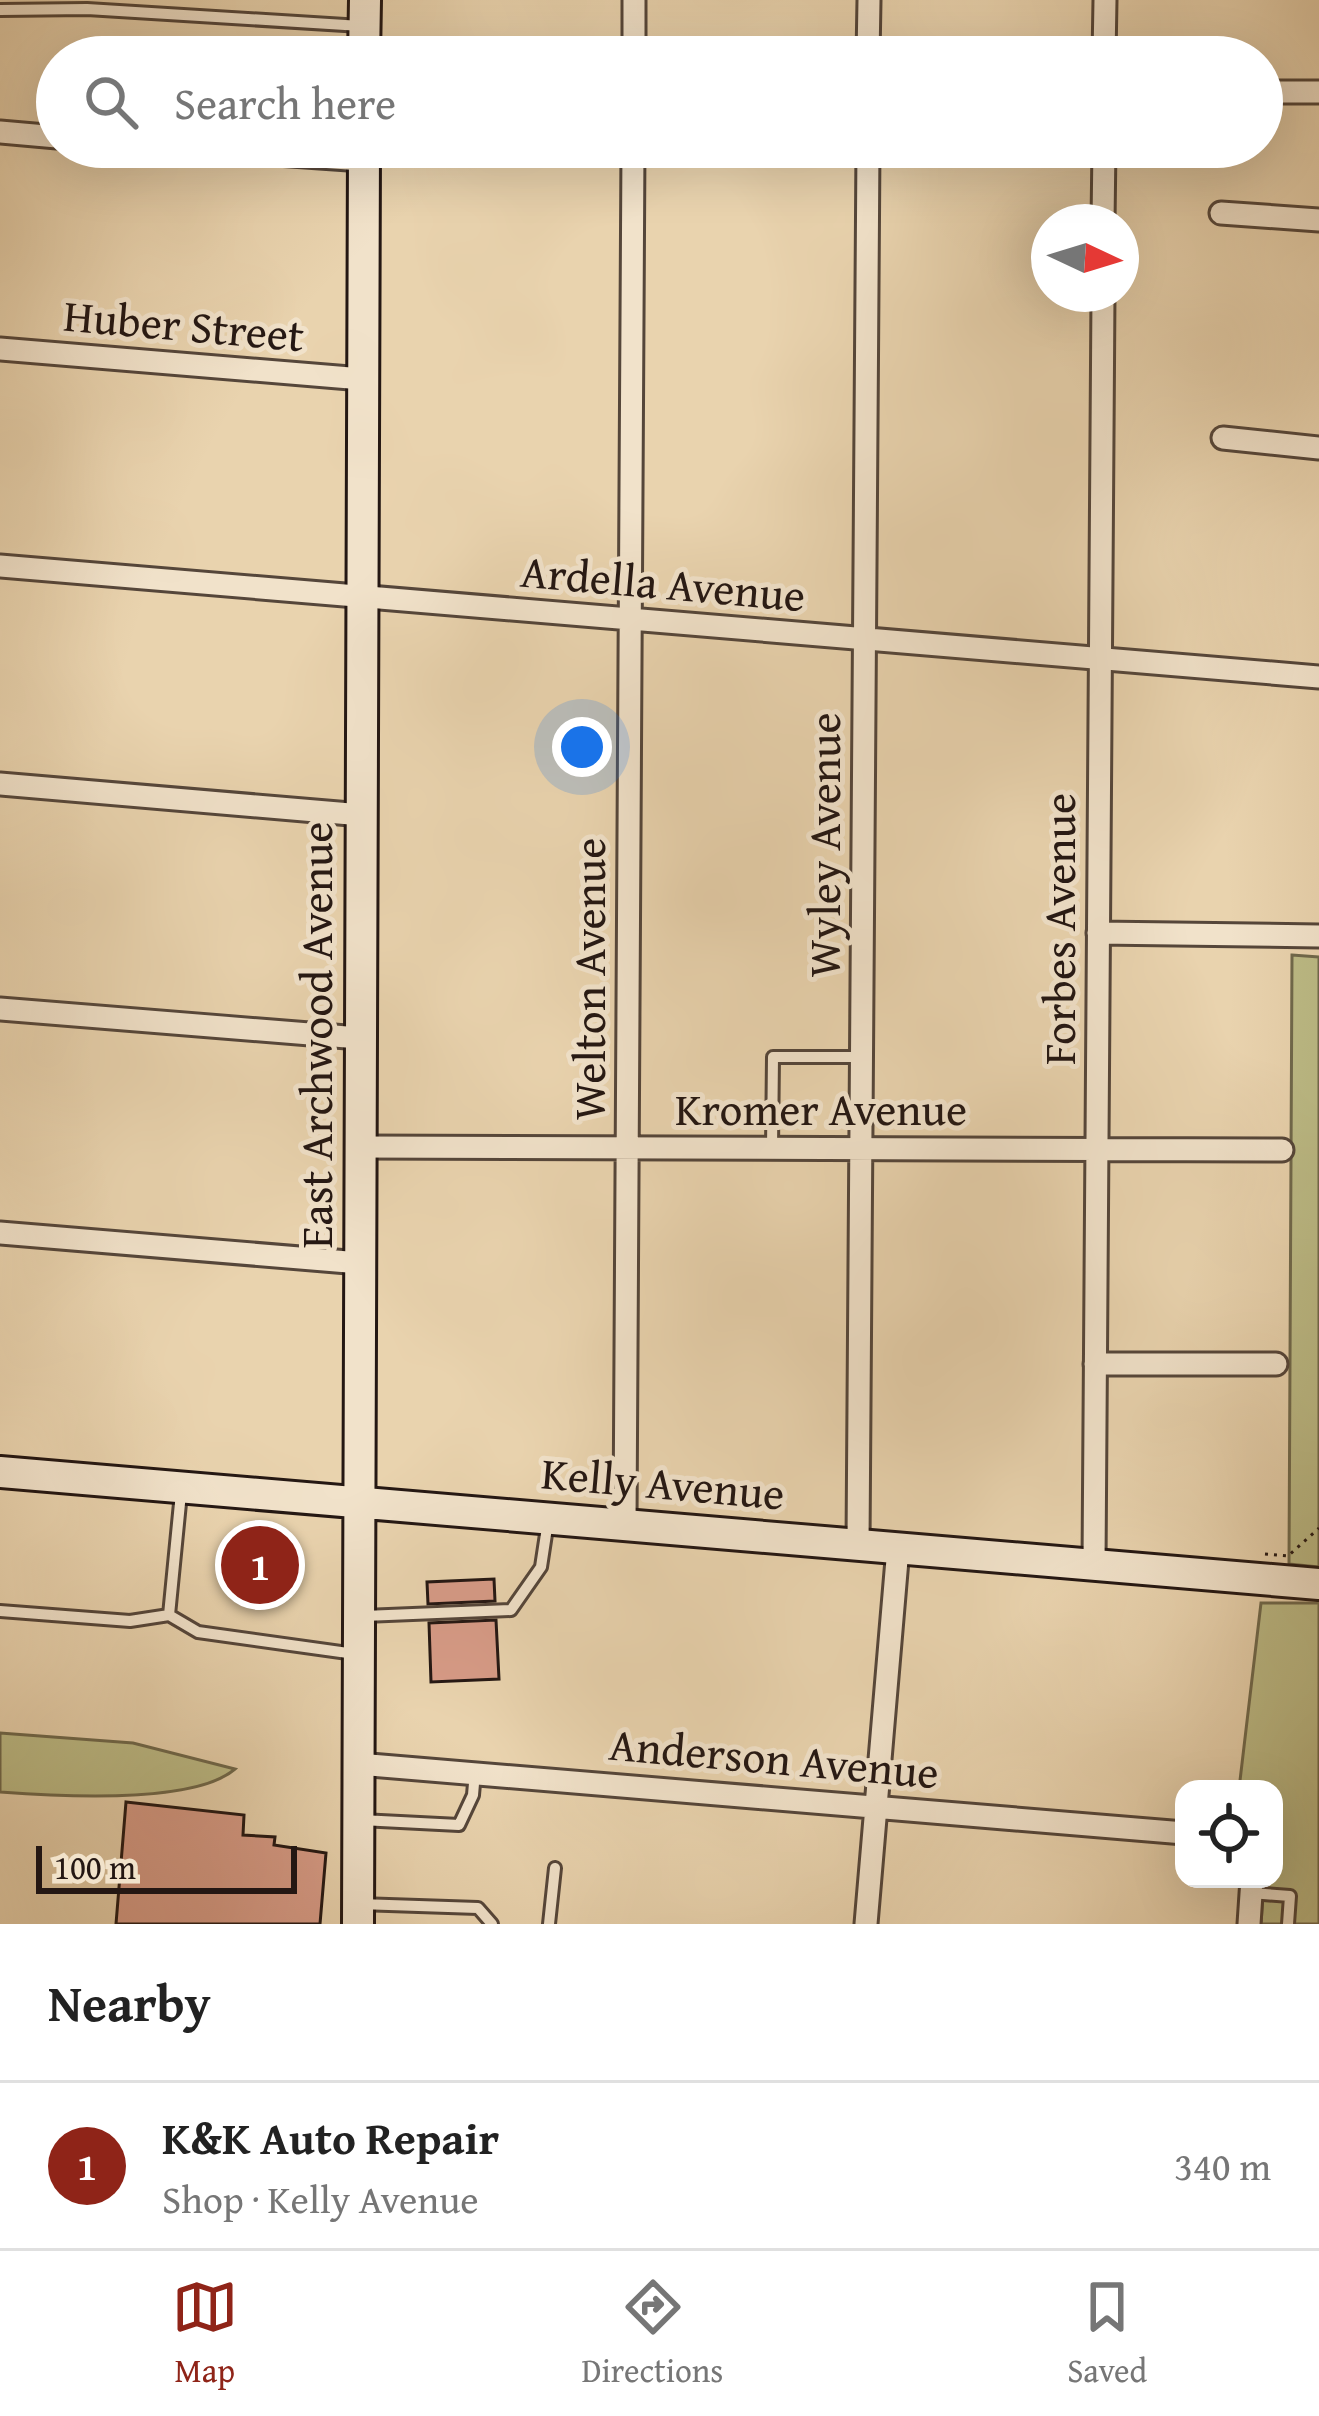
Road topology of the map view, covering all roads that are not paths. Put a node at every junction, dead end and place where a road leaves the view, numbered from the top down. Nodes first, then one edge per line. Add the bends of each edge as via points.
1 (634, 0) edge
2 (869, 0) edge
3 (1105, 0) edge
4 (0, 10) edge
5 (365, 28) edge
6 (634, 36) edge
7 (868, 36) edge
8 (1104, 36) edge
9 (1283, 92) edge
10 (1319, 92) edge
11 (0, 132) edge
12 (36, 135) edge
13 (363, 168) edge
14 (633, 168) edge
15 (868, 168) edge
16 (1104, 168) edge
17 (1103, 204) edge
18 (1221, 213) dead end
19 (1319, 220) edge
20 (1102, 312) edge
21 (0, 349) edge
22 (362, 379) junction
23 (1223, 438) dead end
24 (1319, 448) edge
25 (0, 566) edge
26 (361, 596) junction
27 (630, 619) junction
28 (865, 639) junction
29 (1100, 658) junction
30 (1319, 676) edge
31 (0, 784) edge
32 (362, 815) junction
33 (1098, 933) junction
34 (1319, 936) edge
35 (0, 1009) edge
36 (359, 1038) junction
37 (861, 1057) junction
38 (360, 1147) junction
39 (627, 1148) junction
40 (772, 1148) junction
41 (861, 1148) junction
42 (1096, 1149) junction
43 (1282, 1150) dead end
44 (0, 1232) edge
45 (360, 1263) junction
46 (1095, 1364) junction
47 (1276, 1364) dead end
48 (0, 1472) edge
49 (182, 1488) junction
50 (360, 1502) junction
51 (548, 1518) junction
52 (625, 1523) junction
53 (858, 1544) junction
54 (898, 1548) junction
55 (1094, 1564) junction
56 (1319, 1584) edge
57 (0, 1612) edge
58 (170, 1615) junction
59 (359, 1616) junction
60 (358, 1654) junction
61 (358, 1764) junction
62 (475, 1772) junction
63 (877, 1808) junction
64 (358, 1820) junction
65 (1175, 1832) edge
66 (555, 1868) dead end
67 (1252, 1888) edge
68 (1260, 1888) edge
69 (358, 1914) edge
70 (492, 1924) edge
71 (549, 1924) edge
72 (866, 1924) edge
73 (1249, 1924) edge
74 (1288, 1924) edge

1 - 6 street
2 - 7 street
3 - 8 street
4 - 5 lane
9 - 10 street
11 - 12 street
13 - 22 main road, East Archwood Avenue
14 - 27 street, Welton Avenue
15 - 28 street, Wyley Avenue
16 - 17 street
18 - 19 street
20 - 29 street, Forbes Avenue
21 - 22 street, Huber Street
22 - 26 main road, East Archwood Avenue
23 - 24 street
25 - 26 street, Ardella Avenue
26 - 27 street, Ardella Avenue
26 - 32 main road, East Archwood Avenue
27 - 28 street, Ardella Avenue
27 - 39 street, Welton Avenue
28 - 29 street, Ardella Avenue
28 - 37 street, Wyley Avenue
29 - 30 street, Ardella Avenue
29 - 33 street, Forbes Avenue
31 - 32 street
32 - 36 main road, East Archwood Avenue
33 - 34 street
33 - 42 street, Forbes Avenue
35 - 36 street
36 - 38 main road, East Archwood Avenue
37 - 40 lane via 773,1058
37 - 41 street, Wyley Avenue
38 - 39 street, Kromer Avenue
38 - 45 main road, East Archwood Avenue
39 - 40 street, Kromer Avenue
39 - 52 street, Welton Avenue
40 - 41 street, Kromer Avenue
41 - 42 street, Kromer Avenue
41 - 53 street, Wyley Avenue
42 - 43 street, Kromer Avenue
42 - 46 street, Forbes Avenue
44 - 45 street
45 - 50 main road, East Archwood Avenue
46 - 47 street
46 - 55 street, Forbes Avenue
48 - 49 main road, Kelly Avenue
49 - 50 main road, Kelly Avenue
49 - 58 lane
50 - 51 main road, Kelly Avenue
50 - 59 main road, East Archwood Avenue
51 - 52 main road, Kelly Avenue
51 - 59 lane via 541,1567 511,1610
52 - 53 main road, Kelly Avenue
53 - 54 main road, Kelly Avenue
54 - 55 main road, Kelly Avenue
54 - 63 street
55 - 56 main road, Kelly Avenue
57 - 58 lane via 130,1621
58 - 60 lane via 198,1632
59 - 60 main road, East Archwood Avenue
60 - 61 main road, East Archwood Avenue
61 - 62 street, Anderson Avenue
61 - 64 main road, East Archwood Avenue
62 - 63 street, Anderson Avenue
62 - 64 lane via 459,1825
63 - 65 street, Anderson Avenue
63 - 72 street
64 - 69 main road, East Archwood Avenue
66 - 71 lane
67 - 73 street
68 - 74 lane via 1290,1896
69 - 70 lane via 478,1909

